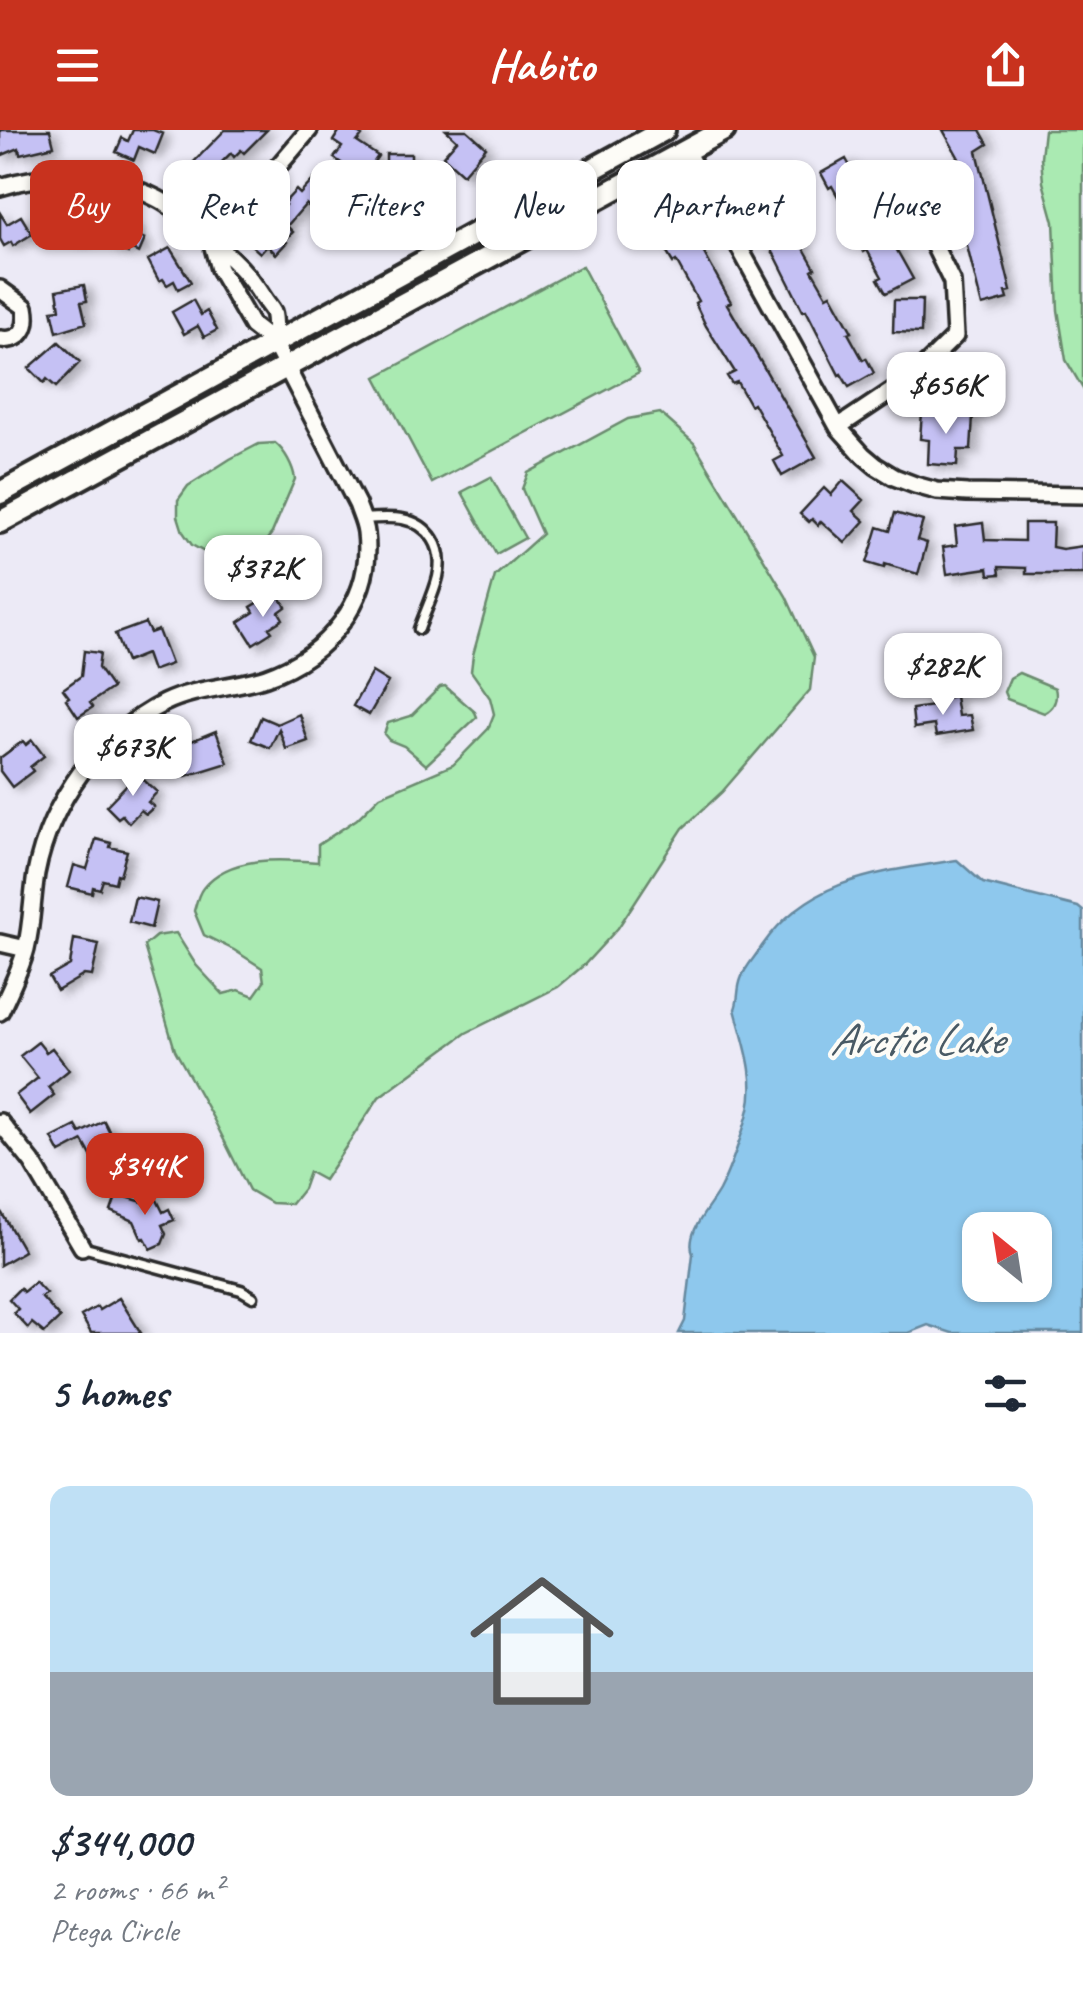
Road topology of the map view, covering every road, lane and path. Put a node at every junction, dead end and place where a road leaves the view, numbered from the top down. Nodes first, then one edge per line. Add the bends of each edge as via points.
1 (309, 130) edge
2 (664, 130) edge
3 (724, 130) edge
4 (686, 151) junction
5 (283, 160) edge
6 (0, 187) edge
7 (163, 202) edge
8 (214, 250) edge
9 (222, 250) edge
10 (936, 250) edge
11 (0, 289) edge
12 (0, 339) edge
13 (274, 343) junction
14 (286, 366) junction
15 (838, 427) junction
16 (0, 493) edge
17 (1083, 495) edge
18 (362, 519) junction
19 (0, 522) edge
20 (419, 628) dead end
21 (0, 942) edge
22 (26, 949) junction
23 (0, 1012) edge
24 (0, 1122) edge
25 (82, 1247) joint
26 (253, 1296) dead end

1 - 5 street
2 - 13 street
3 - 4 street
4 - 14 street
4 - 15 street
6 - 7 street via 56,177 108,182
8 - 13 street via 252,326
9 - 13 street via 248,274 273,314
10 - 15 street via 952,282 955,336 913,377
11 - 12 street via 25,308 27,318 20,336
13 - 14 street
13 - 16 street
14 - 18 street
14 - 19 street
15 - 17 street via 885,472 937,491
18 - 20 lane via 415,521 440,549 439,575
18 - 22 street via 362,585 329,639 262,678 197,690 164,704 132,722 84,768 46,839
21 - 22 street
22 - 23 street
24 - 25 street
25 - 26 lane

